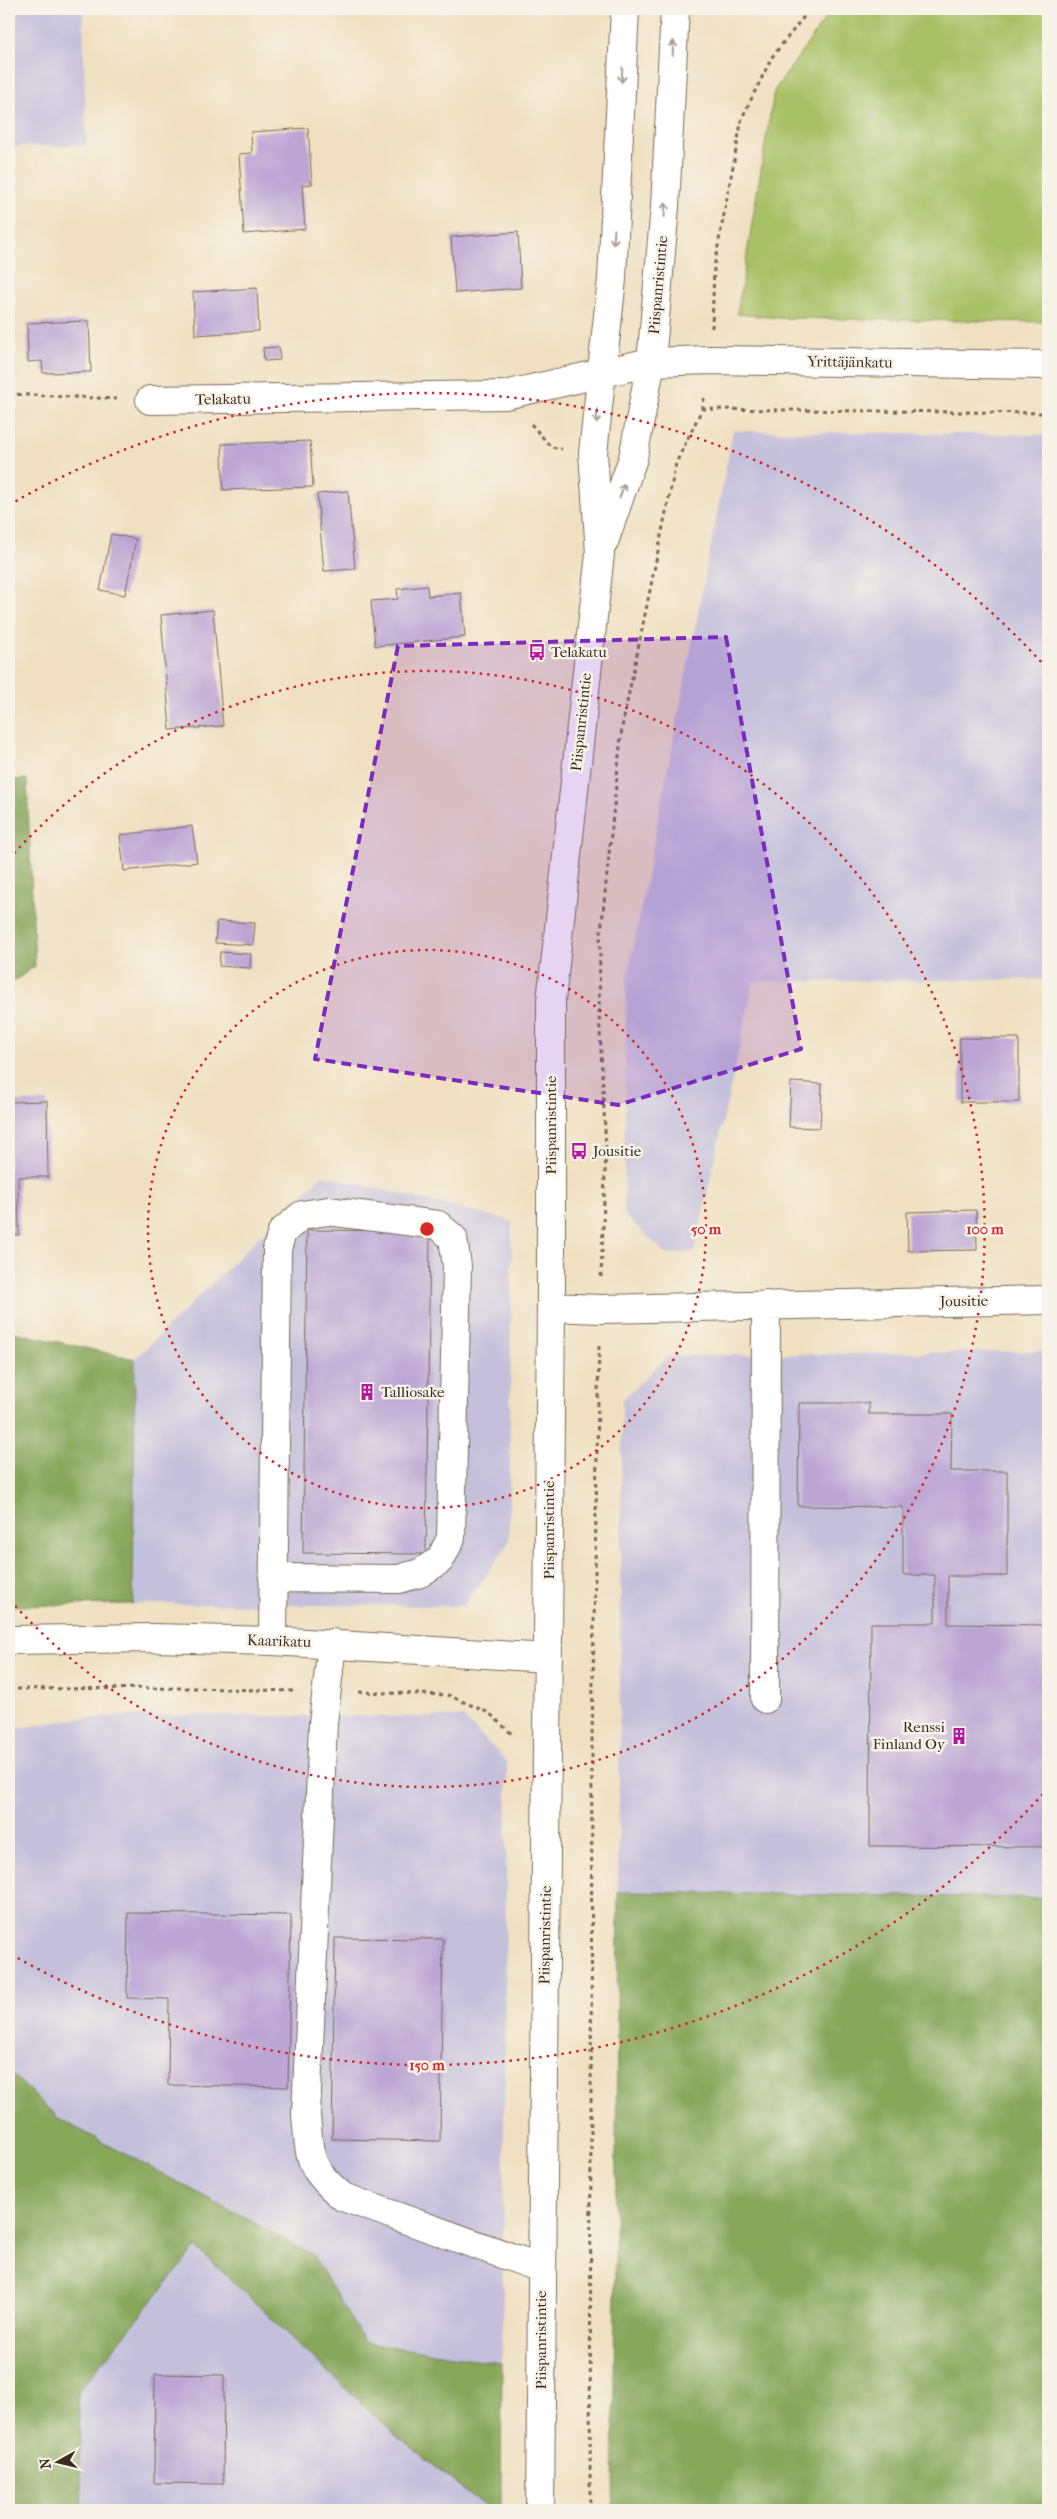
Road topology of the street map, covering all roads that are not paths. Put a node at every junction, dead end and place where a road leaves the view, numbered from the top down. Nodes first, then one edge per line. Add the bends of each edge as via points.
1 (625, 9) edge
2 (675, 9) edge
3 (651, 362) junction
4 (1048, 365) edge
5 (601, 374) junction
6 (150, 400) road end
7 (600, 553) junction
8 (1048, 1300) edge
9 (766, 1305) junction
10 (551, 1307) junction
11 (273, 1578) junction
12 (9, 1640) edge
13 (273, 1641) junction
14 (332, 1643) junction
15 (548, 1658) junction
16 (764, 1699) dead end
17 (542, 2268) junction
18 (540, 2510) edge

1 -> 5 street, Piispanristintie via 612,279
3 -> 2 street, Piispanristintie via 665,207
3 - 4 street, Yrittäjänkatu
3 - 5 street, Telakatu
7 -> 3 street, Piispanristintie via 634,458
5 - 6 street, Telakatu via 505,395
5 -> 7 street, Piispanristintie via 593,453
7 - 10 street, Piispanristintie via 551,1001
8 - 9 street, Jousitie
9 - 10 street, Jousitie
9 - 16 street
10 - 15 street, Piispanristintie
11 - 11 street via 400,1578 420,1573 440,1560 452,1538 456,1266 453,1238 438,1225 328,1211 302,1215 282,1232 277,1249
11 - 13 street
12 - 13 street, Kaarikatu via 152,1638
13 - 14 street, Kaarikatu
14 - 15 street, Kaarikatu
14 - 17 street via 326,1692 306,2115 309,2154 320,2178 343,2197
15 - 17 street, Piispanristintie
17 - 18 street, Piispanristintie

